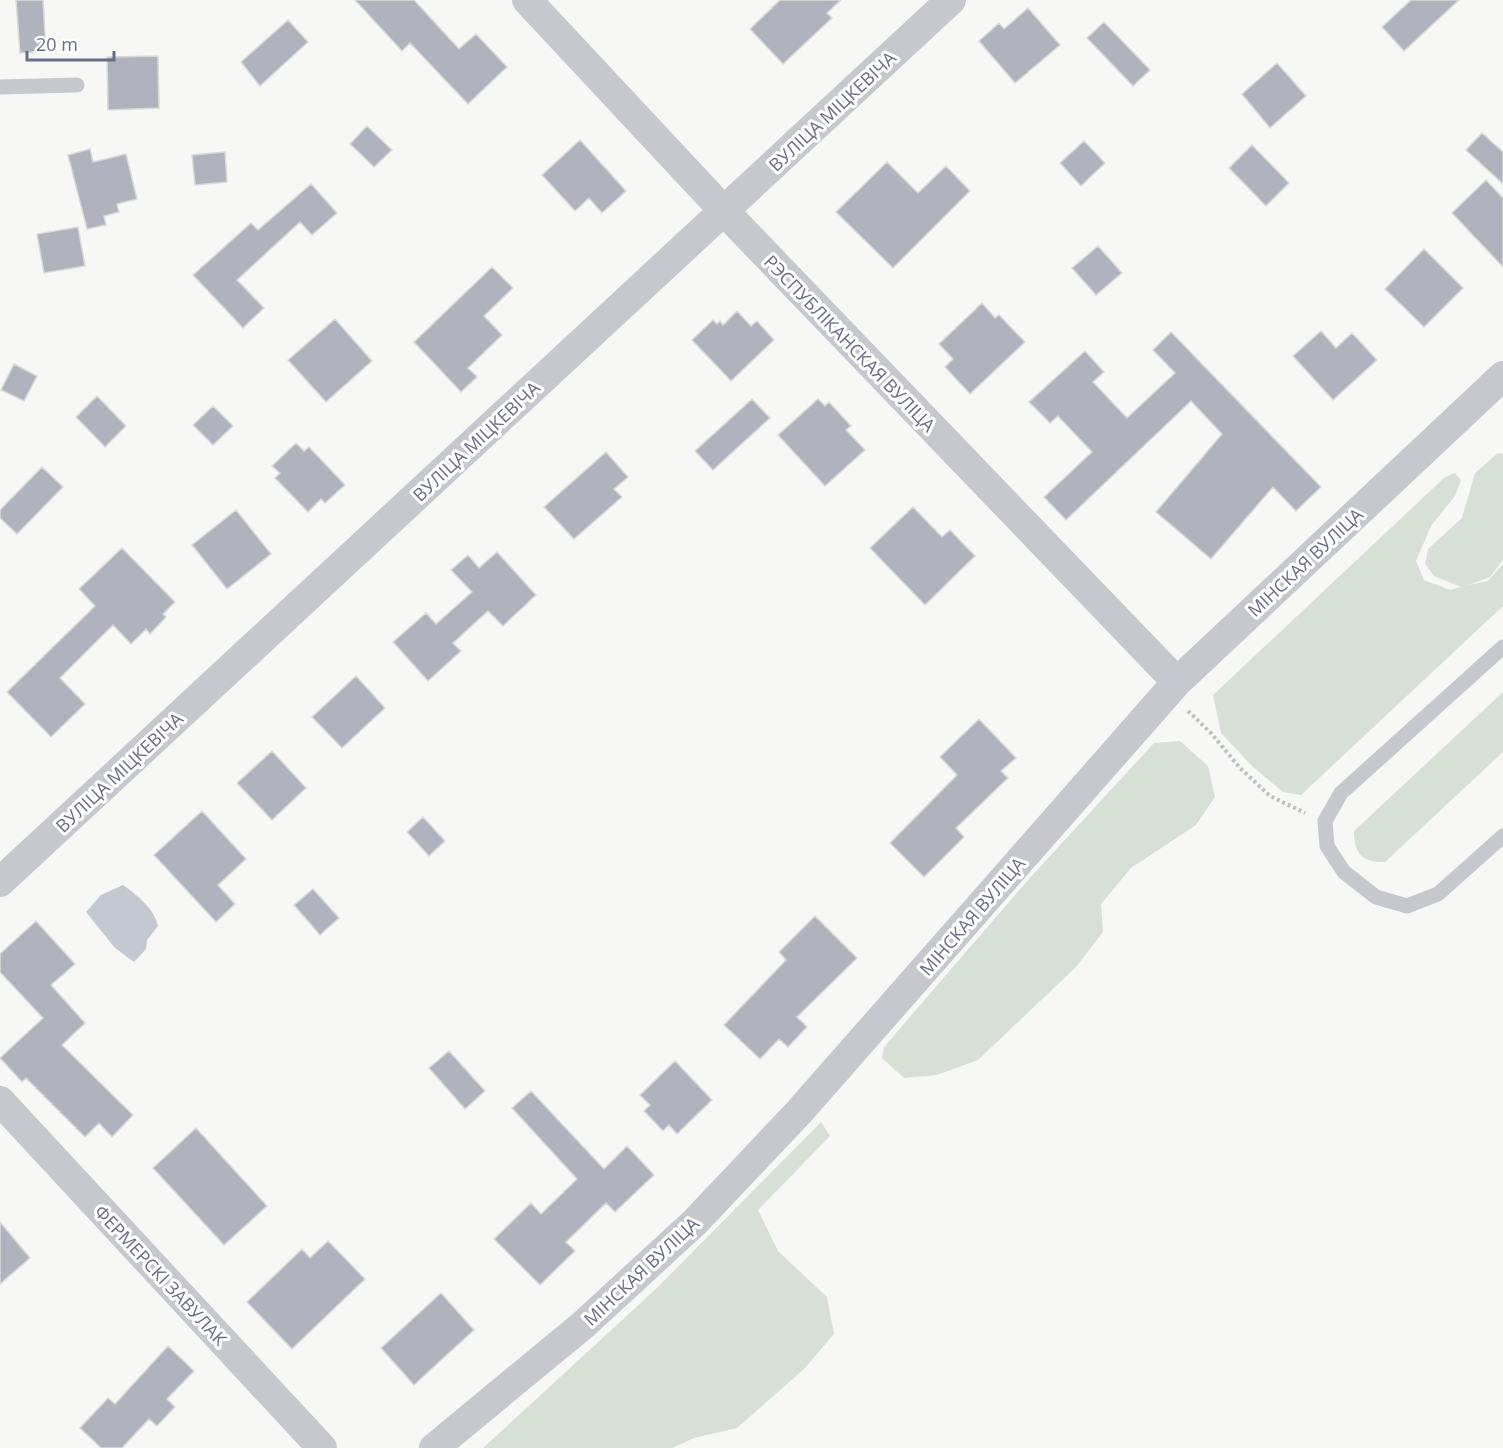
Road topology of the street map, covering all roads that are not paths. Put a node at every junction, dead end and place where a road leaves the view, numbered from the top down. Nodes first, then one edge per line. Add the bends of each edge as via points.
1 (527, 0) edge
2 (951, 0) edge
3 (77, 86) dead end
4 (0, 87) edge
5 (724, 211) junction
6 (1503, 376) edge
7 (1503, 647) edge
8 (1173, 687) junction
9 (1503, 836) edge
10 (0, 882) edge
11 (0, 1101) edge
12 (322, 1448) edge
13 (434, 1448) edge

1 - 5 street, РЭСПУБЛІКАНСКАЯ ВУЛІЦА
2 - 5 street, ВУЛІЦА МІЦКЕВІЧА
3 - 4 lane
5 - 8 street, РЭСПУБЛІКАНСКАЯ ВУЛІЦА
5 - 10 street, ВУЛІЦА МІЦКЕВІЧА
6 - 8 street, МІНСКАЯ ВУЛІЦА
7 - 9 lane via 1341,793 1325,821 1328,846 1344,872 1376,897 1407,906 1438,894
8 - 13 street, МІНСКАЯ ВУЛІЦА via 807,1103 695,1222 583,1325
11 - 12 street, ФЕРМЕРСКІ ЗАВУЛАК

